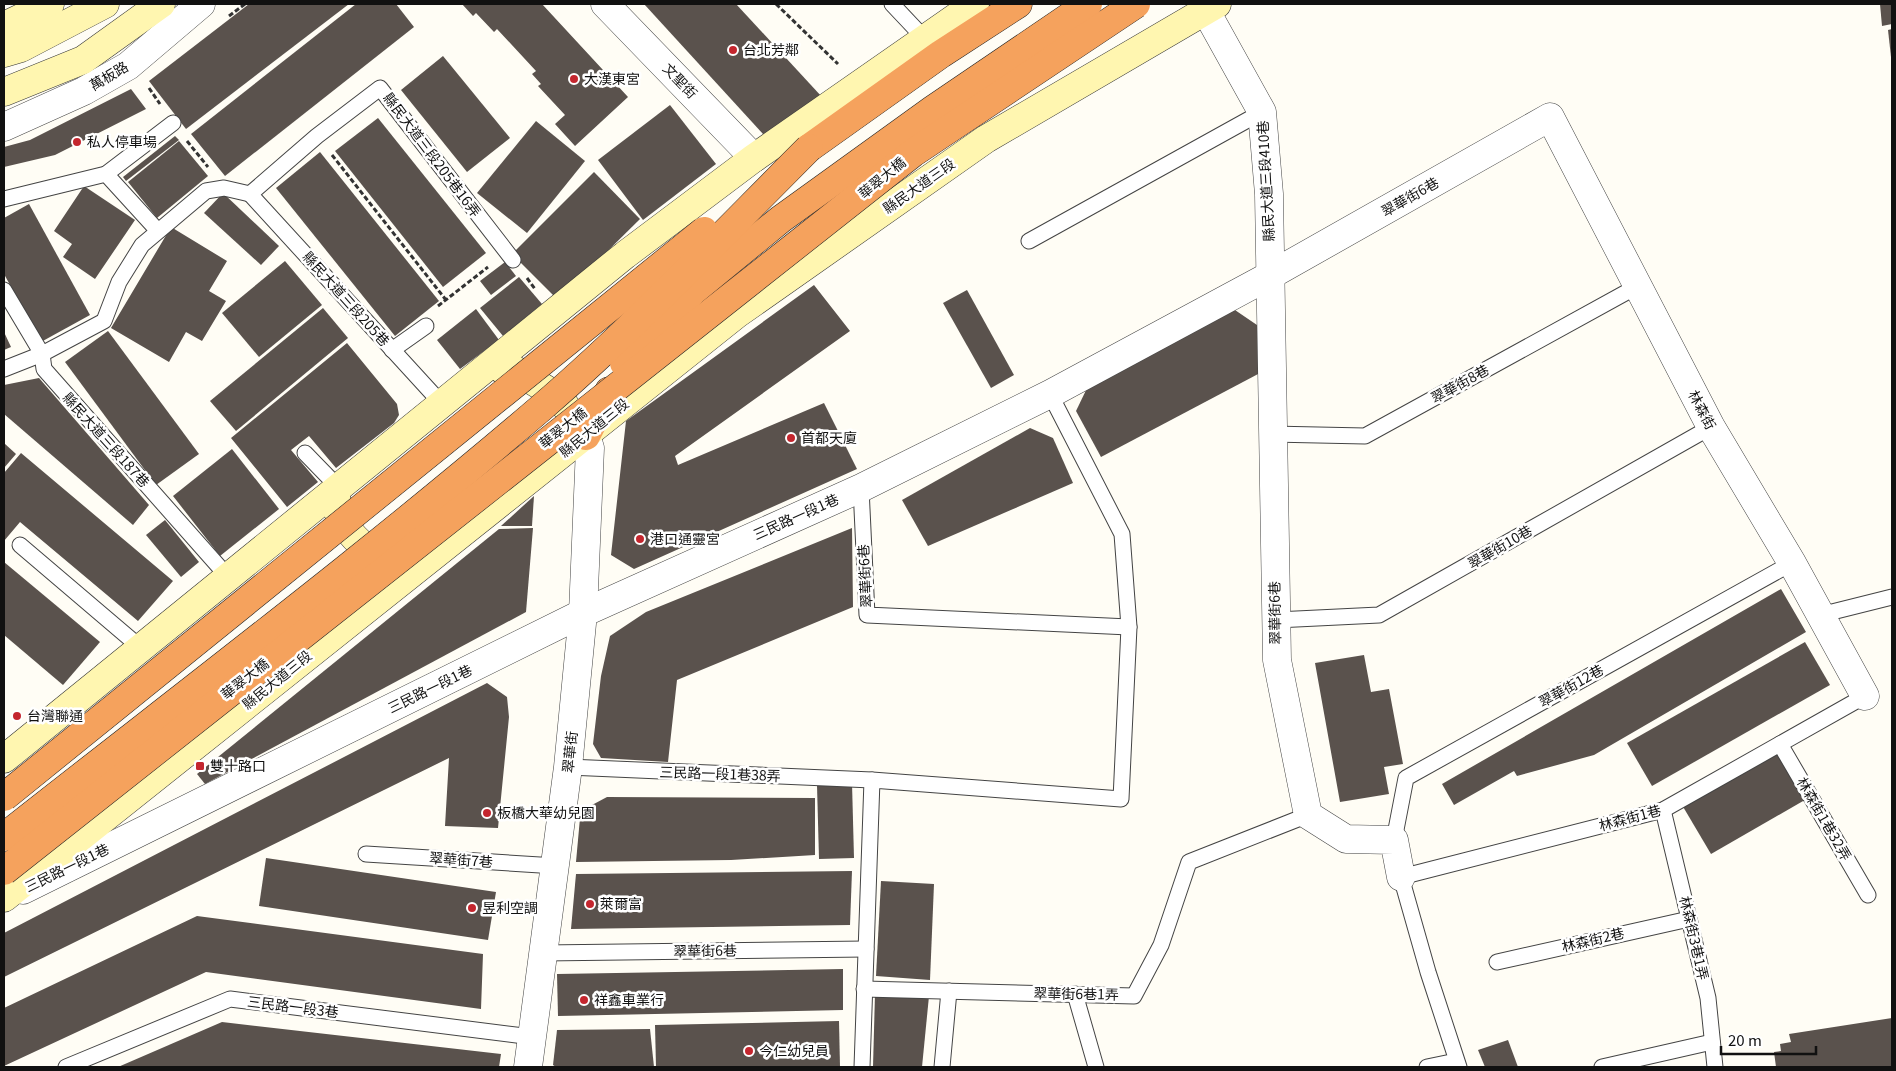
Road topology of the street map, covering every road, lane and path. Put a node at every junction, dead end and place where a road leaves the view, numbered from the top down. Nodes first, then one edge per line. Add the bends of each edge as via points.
1 (50, 4) edge
2 (105, 4) edge
3 (161, 4) edge
4 (202, 4) edge
5 (605, 4) edge
6 (776, 4) edge
7 (892, 4) edge
8 (974, 4) edge
9 (1008, 4) edge
10 (1018, 4) edge
11 (1088, 4) edge
12 (1136, 4) edge
13 (1208, 6) edge
14 (4, 26) edge
15 (925, 39) junction
16 (4, 53) edge
17 (859, 83) junction
18 (4, 92) edge
19 (1262, 112) junction
20 (1550, 117) joint
21 (173, 123) dead end
22 (4, 127) edge
23 (317, 136) junction
24 (809, 148) junction
25 (748, 163) junction
26 (106, 174) junction
27 (250, 194) junction
28 (4, 199) edge
29 (158, 231) junction
30 (1029, 241) dead end
31 (509, 256) junction
32 (1269, 276) junction
33 (1636, 287) junction
34 (4, 290) edge
35 (446, 300) junction
36 (554, 313) junction
37 (426, 326) joint
38 (392, 350) junction
39 (42, 354) junction
40 (4, 369) edge
41 (477, 375) junction
42 (1050, 394) junction
43 (442, 404) junction
44 (1711, 427) junction
45 (1271, 434) junction
46 (586, 436) junction
47 (305, 453) dead end
48 (338, 487) junction
49 (861, 488) junction
50 (20, 545) dead end
51 (1792, 563) junction
52 (413, 572) junction
53 (229, 578) junction
54 (1892, 597) edge
55 (583, 613) junction
56 (1820, 615) junction
57 (1276, 620) junction
58 (1128, 627) junction
59 (141, 648) junction
60 (1865, 696) joint
61 (1780, 744) junction
62 (4, 759) edge
63 (568, 767) junction
64 (872, 780) junction
65 (4, 797) edge
66 (1663, 810) junction
67 (1308, 816) junction
68 (4, 837) edge
69 (1394, 840) junction
70 (366, 854) dead end
71 (556, 866) junction
72 (4, 871) edge
73 (1401, 877) junction
74 (1868, 895) dead end
75 (4, 899) edge
76 (1689, 919) junction
77 (866, 949) junction
78 (543, 953) junction
79 (1497, 962) dead end
80 (864, 988) junction
81 (949, 991) junction
82 (1075, 994) junction
83 (532, 1037) junction
84 (1712, 1042) junction
85 (1458, 1064) edge
86 (66, 1067) edge
87 (528, 1067) edge
88 (862, 1067) edge
89 (942, 1067) edge
90 (1096, 1067) edge
91 (1427, 1067) edge
92 (1602, 1067) edge
93 (1715, 1067) edge

1 - 14 street
2 - 16 street via 21,48
3 - 18 street via 83,60
4 - 22 street, 萬板路 via 128,66 84,91
5 - 25 street, 文聖街
6 - 17 path
7 - 15 lane
8 - 15 street
9 - 25 street via 808,142
10 - 24 highway via 941,54
11 - 46 highway, bridge via 940,104 781,218 692,292 624,364
12 - 72 highway, 華翠大橋, bridge via 913,153
13 - 19 street, 縣民大道三段410巷
13 - 46 street, 縣民大道三段 via 986,139 737,314
15 - 17 street
17 - 25 street
19 - 30 lane
19 - 32 street, 縣民大道三段410巷 via 1269,194
20 - 32 street, 翠華街6巷
20 - 33 street, 林森街
21 - 26 lane
23 - 27 lane, 縣民大道三段205巷16弄
23 - 31 lane, 縣民大道三段205巷16弄 via 380,88
23 - 35 path
24 - 65 highway, bridge
24 - 68 highway, bridge via 620,336 542,407
25 - 36 street
26 - 28 lane
26 - 29 lane
27 - 29 lane via 224,188 206,191
27 - 38 lane, 縣民大道三段205巷
29 - 39 lane via 142,245 119,282 104,321
31 - 35 path
31 - 36 path
32 - 42 street, 翠華街6巷
32 - 45 street, 翠華街6巷
33 - 44 street, 林森街
33 - 45 lane, 翠華街8巷 via 1365,436
34 - 39 lane, 縣民大道三段187巷
35 - 37 path via 420,320
36 - 41 street
37 - 38 lane
38 - 43 lane, 縣民大道三段205巷
39 - 40 lane
39 - 53 lane, 縣民大道三段187巷 via 44,370
41 - 43 street
41 - 46 street via 512,368 560,398
42 - 49 street, 翠華街6巷
42 - 58 lane via 1122,534
43 - 48 street
44 - 51 street, 林森街
44 - 57 lane, 翠華街10巷 via 1379,615
45 - 57 street, 翠華街6巷
46 - 52 street, 縣民大道三段
46 - 55 street, 翠華街 via 590,448
47 - 48 lane
48 - 52 street via 336,506 349,533 382,560
48 - 53 street
49 - 55 street, 三民路一段1巷
49 - 58 lane, 翠華街6巷 via 867,615
50 - 59 lane
51 - 56 street, 林森街
51 - 69 lane, 翠華街12巷 via 1406,778
52 - 75 street, 縣民大道三段
53 - 59 street
54 - 56 lane
55 - 63 street, 翠華街
55 - 75 street, 三民路一段1巷
56 - 60 street, 林森街
57 - 67 street, 翠華街6巷 via 1277,660
58 - 64 lane via 1121,799
59 - 62 street
60 - 61 lane, 林森街1巷
61 - 66 lane, 林森街1巷
61 - 74 lane, 林森街1巷32弄
63 - 64 lane, 三民路一段1巷38弄
63 - 71 street, 翠華街
64 - 77 lane
66 - 73 lane, 林森街1巷
66 - 76 lane, 林森街3巷1弄
67 - 69 street via 1346,839
67 - 82 lane, 翠華街6巷1弄 via 1189,862 1161,945 1134,996
69 - 73 street
70 - 71 lane, 翠華街7巷
71 - 78 street, 翠華街
73 - 85 lane
76 - 79 lane, 林森街2巷
76 - 84 lane, 林森街3巷1弄 via 1708,998
77 - 78 lane, 翠華街6巷
77 - 80 lane
78 - 83 street, 翠華街
80 - 81 lane, 翠華街6巷1弄
80 - 88 lane
81 - 82 lane, 翠華街6巷1弄
81 - 89 lane
82 - 90 lane
83 - 86 lane, 三民路一段3巷 via 230,999
83 - 87 street, 翠華街
84 - 92 lane
84 - 93 lane, 林森街3巷1弄
85 - 91 lane

